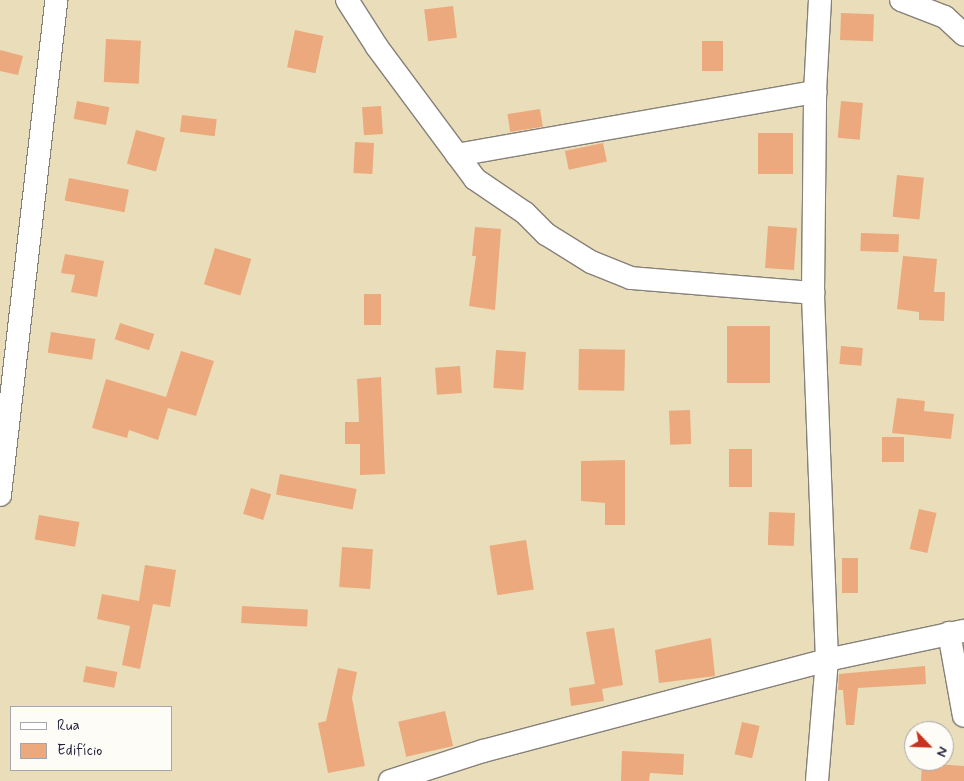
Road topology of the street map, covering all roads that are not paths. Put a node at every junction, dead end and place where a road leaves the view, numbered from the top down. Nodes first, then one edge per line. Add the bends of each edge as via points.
1 (56, 0) edge
2 (347, 0) edge
3 (820, 0) edge
4 (901, 0) edge
5 (964, 35) edge
6 (815, 92) junction
7 (457, 155) junction
8 (813, 293) junction
9 (0, 494) edge
10 (957, 632) edge
11 (827, 660) junction
12 (964, 716) edge
13 (390, 781) edge
14 (817, 781) edge

1 - 9 street
2 - 7 street via 377,48
3 - 6 street
4 - 5 street via 945,17
6 - 7 street
6 - 8 street
7 - 8 street via 476,179 525,213 546,234 608,271 631,278
8 - 11 street
10 - 11 street
10 - 12 street
11 - 13 street via 483,751
11 - 14 street

